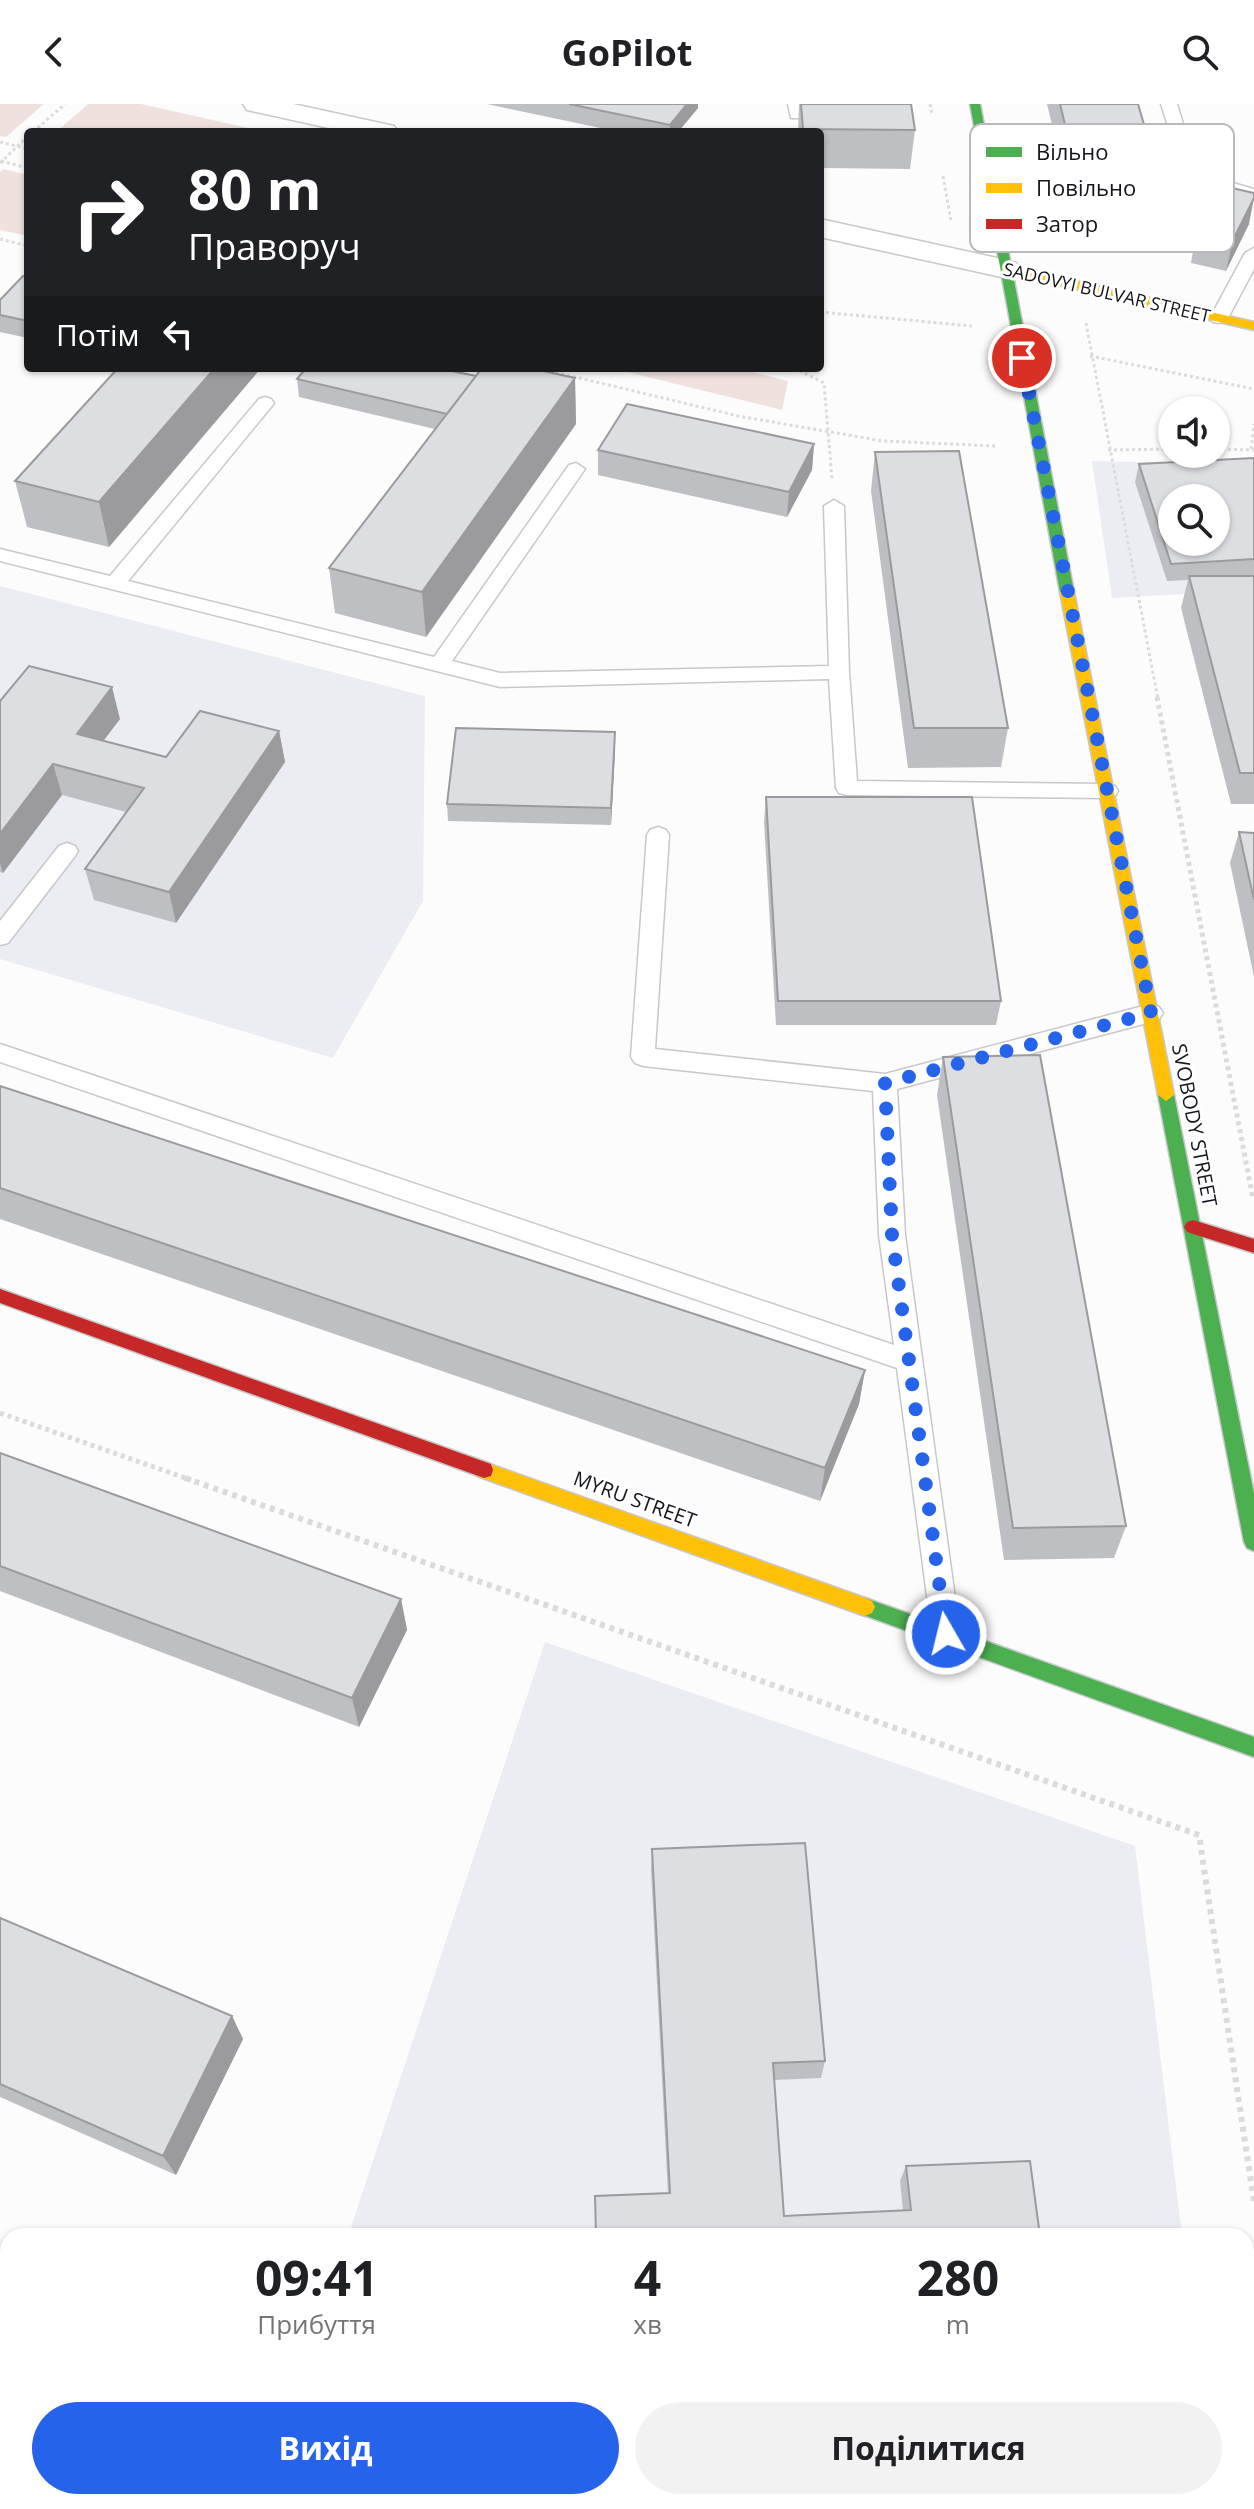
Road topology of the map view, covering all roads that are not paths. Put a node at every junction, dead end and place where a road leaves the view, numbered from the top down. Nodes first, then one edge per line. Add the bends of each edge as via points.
1 (256, 104) edge
2 (975, 104) edge
3 (1169, 104) edge
4 (979, 124) edge
5 (1175, 124) edge
6 (366, 128) edge
7 (1234, 188) edge
8 (1254, 194) edge
9 (824, 229) edge
10 (1003, 252) edge
11 (1254, 253) edge
12 (1006, 269) junction
13 (1219, 318) junction
14 (1254, 326) edge
15 (265, 403) dead end
16 (576, 469) dead end
17 (834, 506) road end
18 (0, 555) edge
19 (115, 583) junction
20 (439, 665) junction
21 (839, 672) junction
22 (1107, 791) junction
23 (658, 835) dead end
24 (67, 851) dead end
25 (0, 937) edge
26 (1151, 1013) junction
27 (0, 1053) edge
28 (885, 1083) junction
29 (1193, 1227) junction
30 (1254, 1246) edge
31 (0, 1296) edge
32 (909, 1361) junction
33 (1254, 1542) edge
34 (946, 1634) junction
35 (1254, 1747) edge

1 - 6 street
2 - 4 main road, SVOBODY STREET
3 - 5 lane
7 - 8 lane
9 - 12 street, SADOVYI BULVAR STREET
10 - 12 main road, SVOBODY STREET
11 - 13 lane
12 - 13 main road, SADOVYI BULVAR STREET
12 - 22 main road, SVOBODY STREET
13 - 14 main road, SADOVYI BULVAR STREET
15 - 19 lane
16 - 20 lane
17 - 21 lane
18 - 19 lane
19 - 20 lane
20 - 21 lane via 500,680
21 - 22 lane via 847,788
22 - 26 main road, SVOBODY STREET
23 - 28 lane via 643,1057
24 - 25 lane
26 - 28 lane
26 - 29 main road, SVOBODY STREET
27 - 32 lane
28 - 32 lane via 892,1235
29 - 30 main road
29 - 33 main road, SVOBODY STREET
31 - 34 main road, MYRU STREET
32 - 34 lane
34 - 35 main road, MYRU STREET

